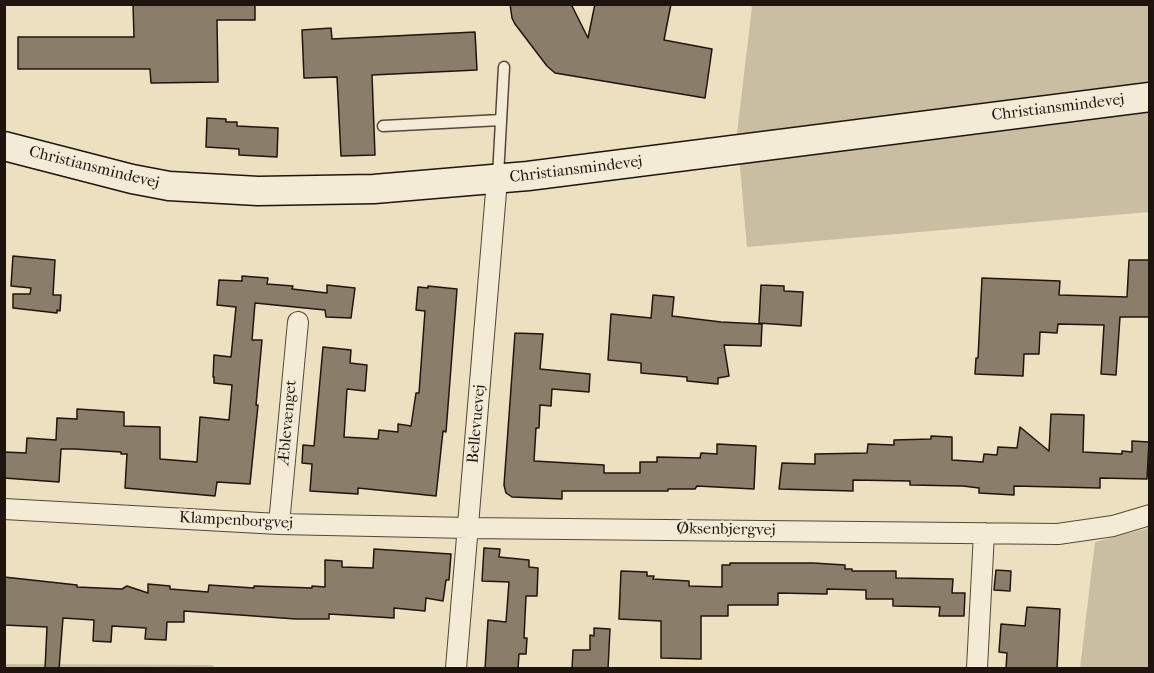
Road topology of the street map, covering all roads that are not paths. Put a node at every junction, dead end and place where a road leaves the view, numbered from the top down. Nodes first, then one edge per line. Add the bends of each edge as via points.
1 (504, 67) dead end
2 (1149, 97) edge
3 (501, 120) junction
4 (383, 126) dead end
5 (4, 146) edge
6 (497, 180) junction
7 (298, 322) dead end
8 (4, 509) edge
9 (1149, 515) edge
10 (279, 524) junction
11 (468, 528) junction
12 (984, 533) junction
13 (456, 669) edge
14 (977, 669) edge

1 - 3 lane
2 - 6 street, Christiansmindevej
3 - 4 lane
3 - 6 lane
5 - 6 street, Christiansmindevej via 132,179 203,189 374,189
6 - 11 street, Bellevuevej
7 - 10 street, Æblevænget
8 - 10 street, Klampenborgvej
9 - 12 street, Øksenbjergvej via 1113,526 1059,534
10 - 11 street, Klampenborgvej
11 - 12 street, Øksenbjergvej
11 - 13 street, Bellevuevej
12 - 14 street

